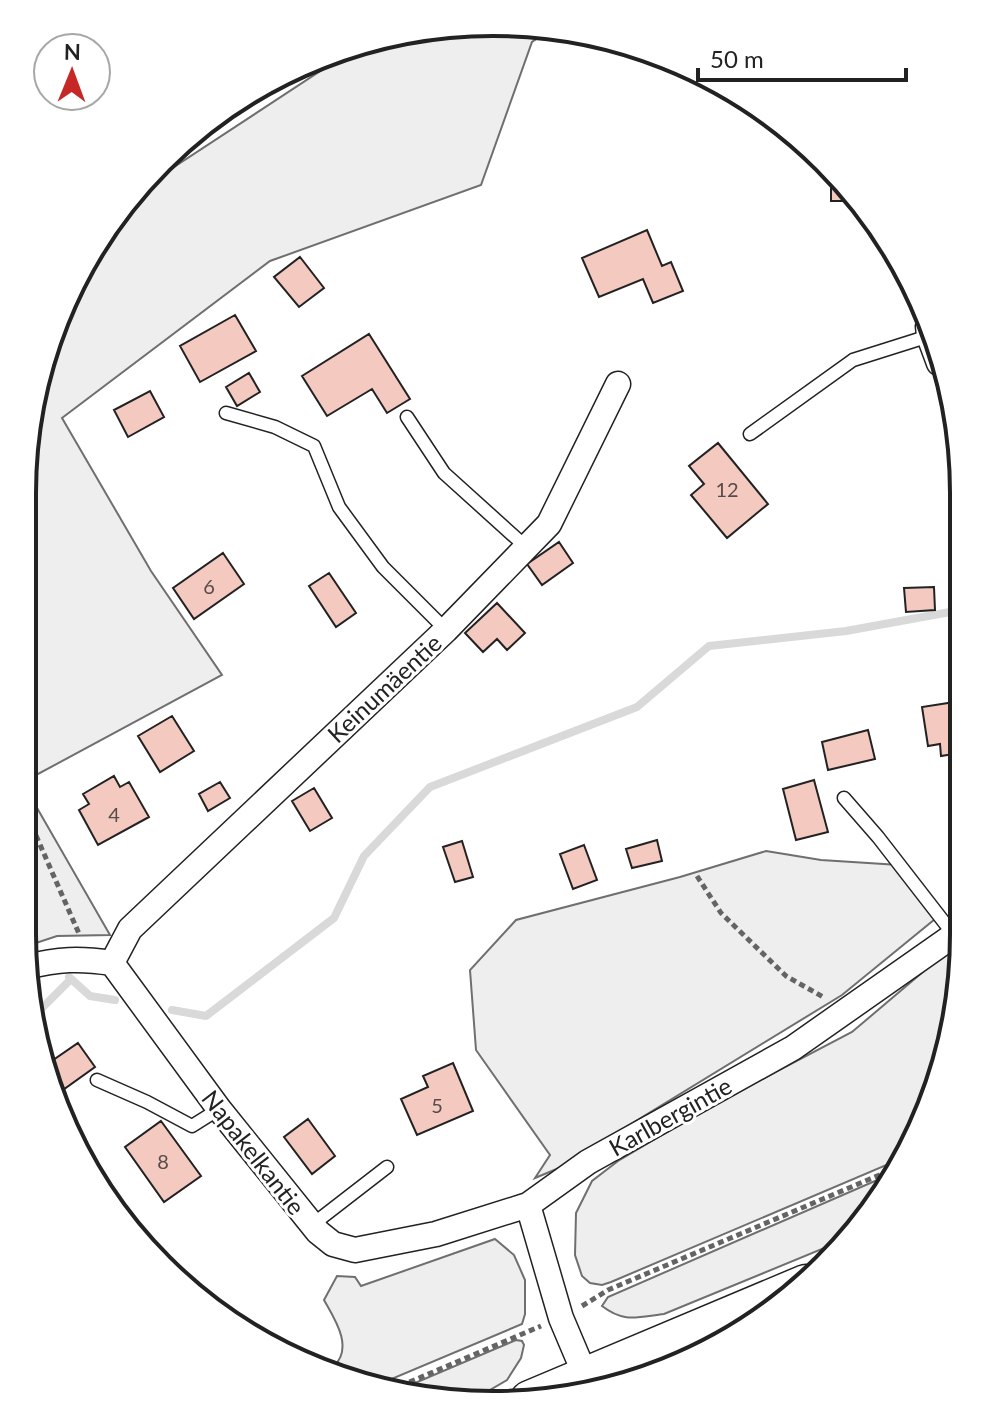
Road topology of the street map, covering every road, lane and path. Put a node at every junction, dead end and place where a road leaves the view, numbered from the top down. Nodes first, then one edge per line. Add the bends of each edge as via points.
1 (921, 334) edge
2 (618, 384) dead end
3 (226, 413) dead end
4 (407, 417) dead end
5 (750, 434) dead end
6 (526, 547) junction
7 (446, 630) junction
8 (844, 798) dead end
9 (36, 832) edge
10 (697, 876) dead end
11 (950, 921) edge
12 (950, 936) edge
13 (101, 961) junction
14 (37, 967) edge
15 (847, 1010) junction
16 (97, 1080) dead end
17 (219, 1109) junction
18 (387, 1167) dead end
19 (882, 1174) edge
20 (528, 1205) junction
21 (312, 1225) junction
22 (759, 1306) edge
23 (561, 1318) junction
24 (587, 1381) edge
25 (408, 1383) edge
26 (574, 1383) edge

1 - 5 lane via 853,360
2 - 6 street, Keinumäentie via 549,524
3 - 7 lane via 275,427 314,446 339,507 383,567
4 - 6 lane via 444,473
6 - 7 street, Keinumäentie
7 - 13 street, Keinumäentie
8 - 11 lane
9 - 13 path
10 - 15 path via 721,913 786,976
12 - 15 street, Karlbergintie
13 - 14 street via 55,960
13 - 17 street, Napakelkantie
15 - 20 street, Karlbergintie via 793,1048 588,1162
16 - 17 lane via 192,1126
17 - 21 street, Napakelkantie
18 - 21 lane
19 - 23 path via 608,1290
20 - 21 street, Napakelkantie via 436,1234 355,1250 333,1244
20 - 23 street
22 - 24 main road
23 - 25 path
23 - 26 street

